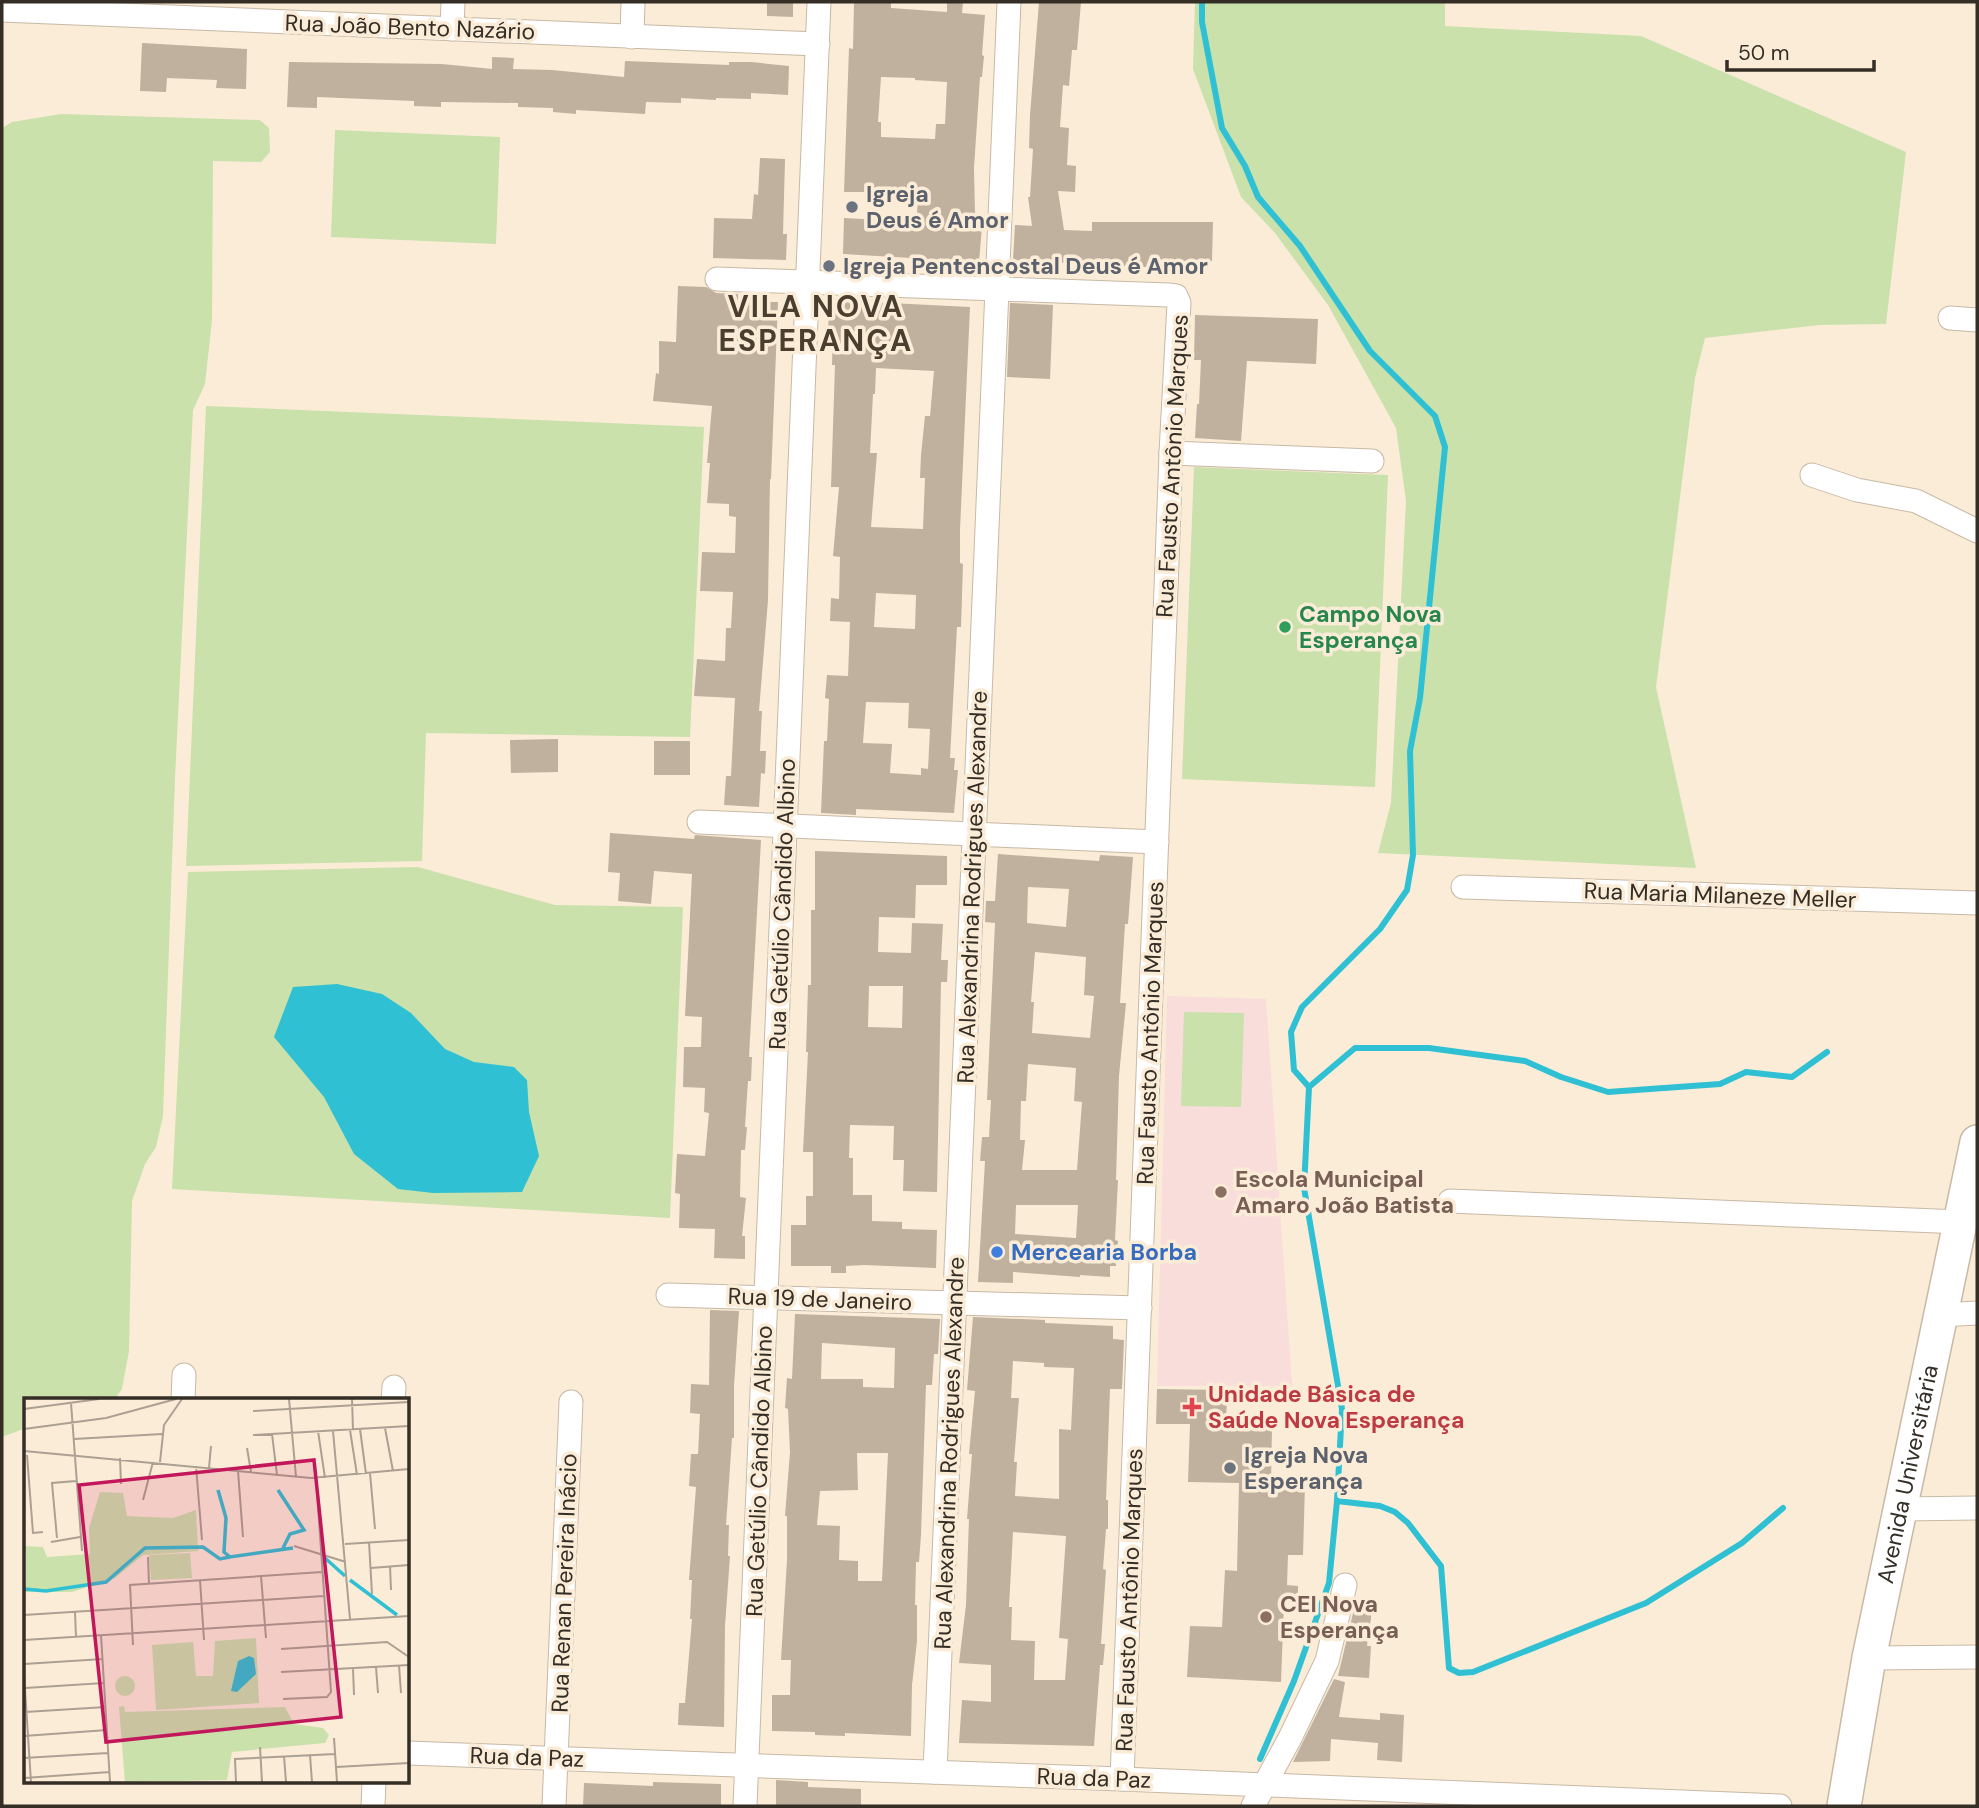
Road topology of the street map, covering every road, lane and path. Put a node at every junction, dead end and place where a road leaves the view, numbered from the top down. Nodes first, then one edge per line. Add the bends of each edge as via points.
1 (453, 2) edge
2 (633, 2) edge
3 (820, 2) edge
4 (1009, 2) edge
5 (90, 8) edge
6 (2, 10) edge
7 (268, 12) edge
8 (452, 29) junction
9 (632, 37) junction
10 (818, 44) junction
11 (717, 279) dead end
12 (808, 283) junction
13 (997, 290) junction
14 (1950, 318) dead end
15 (1977, 320) edge
16 (1171, 453) junction
17 (1372, 461) dead end
18 (1812, 475) dead end
19 (1977, 531) edge
20 (699, 822) dead end
21 (785, 826) junction
22 (975, 834) junction
23 (1157, 842) junction
24 (1463, 887) dead end
25 (1977, 903) edge
26 (1977, 1142) edge
27 (1450, 1201) dead end
28 (1961, 1222) junction
29 (668, 1295) dead end
30 (766, 1298) junction
31 (955, 1303) junction
32 (1140, 1308) junction
33 (1977, 1313) edge
34 (1941, 1315) junction
35 (184, 1375) dead end
36 (183, 1398) edge
37 (571, 1402) dead end
38 (1977, 1508) edge
39 (1900, 1509) junction
40 (1345, 1585) dead end
41 (1977, 1657) edge
42 (1869, 1658) junction
43 (410, 1753) edge
44 (557, 1758) junction
45 (747, 1765) junction
46 (935, 1772) junction
47 (1122, 1779) junction
48 (374, 1784) edge
49 (1266, 1784) junction
50 (373, 1806) edge
51 (554, 1806) edge
52 (745, 1806) edge
53 (1253, 1806) edge
54 (1780, 1806) edge
55 (1844, 1806) edge

1 - 8 street
2 - 9 street
3 - 10 street, Rua Getúlio Cândido Albino
4 - 13 street, Rua Alexandrina Rodrigues Alexandre
5 - 6 street, Rua João Bento Nazário
5 - 7 street, Rua João Bento Nazário
7 - 8 street, Rua João Bento Nazário
8 - 9 street, Rua João Bento Nazário
9 - 10 street, Rua João Bento Nazário
10 - 12 street, Rua Getúlio Cândido Albino
11 - 12 street
12 - 13 street
12 - 21 street, Rua Getúlio Cândido Albino
13 - 16 street, Rua Fausto Antônio Marques via 1176,296 1180,303
13 - 22 street, Rua Alexandrina Rodrigues Alexandre
14 - 15 street
16 - 17 street
16 - 23 street, Rua Fausto Antônio Marques
18 - 19 street via 1857,490 1916,501
20 - 21 street
21 - 22 street
21 - 30 street, Rua Getúlio Cândido Albino
22 - 23 street
22 - 31 street, Rua Alexandrina Rodrigues Alexandre
23 - 32 street, Rua Fausto Antônio Marques
24 - 25 street, Rua Maria Milaneze Meller
26 - 28 main road, Avenida Universitária
27 - 28 street
28 - 34 main road, Avenida Universitária
29 - 30 street, Rua 19 de Janeiro
30 - 31 street, Rua 19 de Janeiro
30 - 45 street, Rua Getúlio Cândido Albino
31 - 32 street, Rua 19 de Janeiro
31 - 46 street, Rua Alexandrina Rodrigues Alexandre
32 - 47 street, Rua Fausto Antônio Marques
33 - 34 street
34 - 39 main road, Avenida Universitária
35 - 36 street
37 - 44 street, Rua Renan Pereira Inácio
38 - 39 street
39 - 42 main road, Avenida Universitária
40 - 49 street via 1327,1661
41 - 42 street
42 - 55 main road, Avenida Universitária
43 - 44 street, Rua da Paz
44 - 45 street, Rua da Paz
44 - 51 street, Rua Renan Pereira Inácio
45 - 46 street, Rua da Paz
45 - 52 street, Rua Getúlio Cândido Albino
46 - 47 street, Rua da Paz
47 - 49 street, Rua da Paz
48 - 50 street
49 - 53 street
49 - 54 street, Rua da Paz

